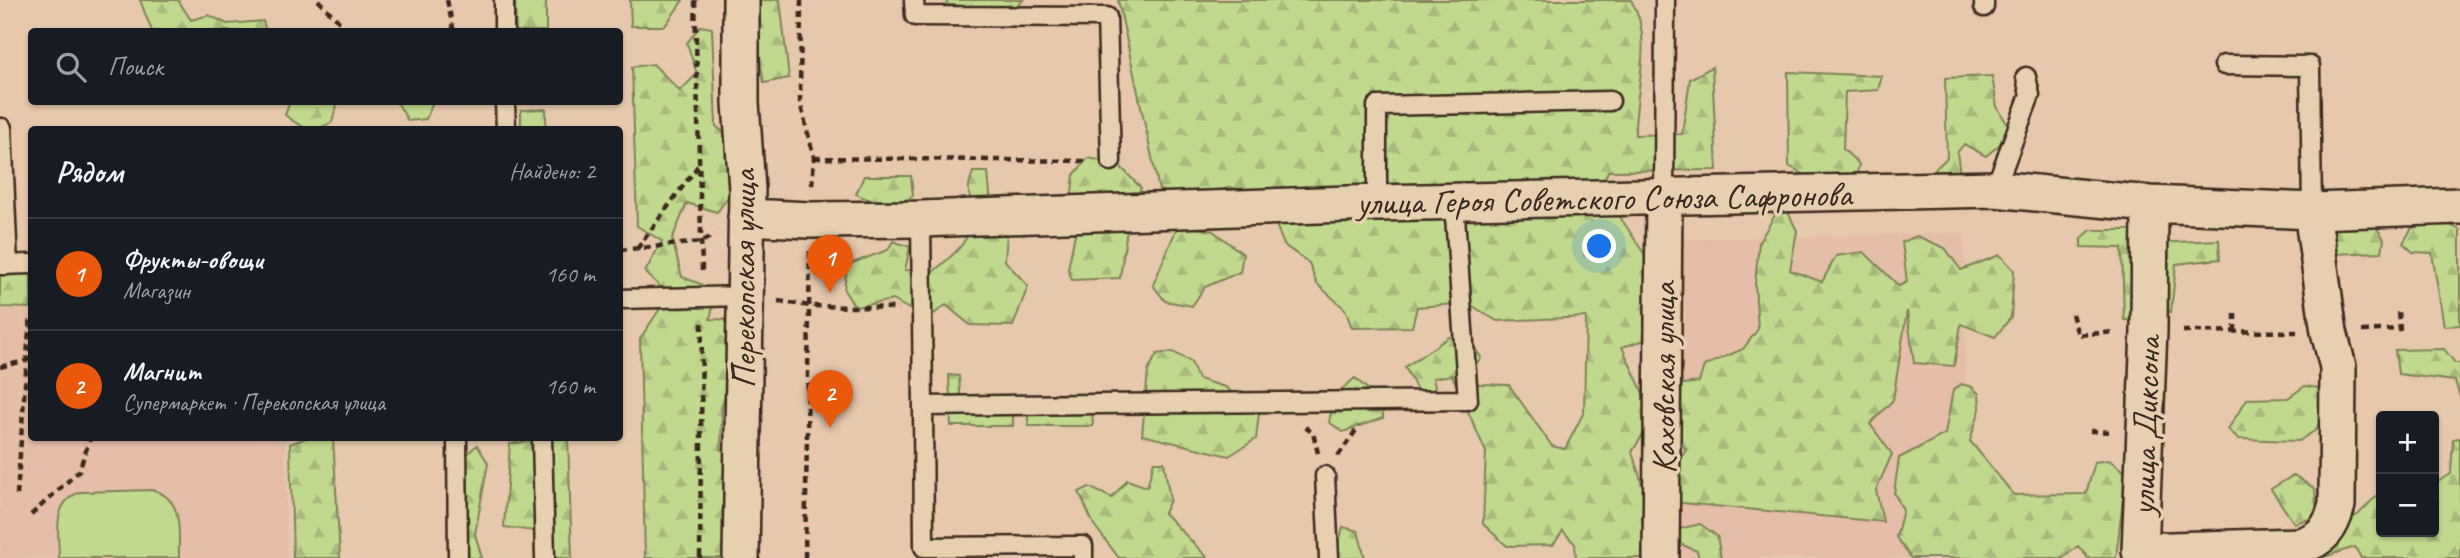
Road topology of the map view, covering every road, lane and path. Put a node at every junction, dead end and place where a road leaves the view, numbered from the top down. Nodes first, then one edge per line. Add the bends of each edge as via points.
1 (318, 0) edge
2 (447, 0) edge
3 (504, 0) edge
4 (741, 0) edge
5 (802, 0) edge
6 (915, 0) edge
7 (1665, 0) edge
8 (345, 28) edge
9 (453, 28) edge
10 (504, 28) edge
11 (2224, 65) dead end
12 (2026, 77) dead end
13 (1610, 101) dead end
14 (505, 105) edge
15 (506, 126) edge
16 (2, 128) dead end
17 (814, 158) junction
18 (1111, 161) joint
19 (700, 163) dead end
20 (1995, 189) junction
21 (1664, 198) junction
22 (1454, 202) junction
23 (1377, 203) junction
24 (2150, 204) junction
25 (2460, 206) edge
26 (2312, 211) junction
27 (746, 216) junction
28 (921, 219) junction
29 (810, 220) junction
30 (623, 250) edge
31 (636, 250) junction
32 (28, 264) edge
33 (4, 265) edge
34 (744, 296) junction
35 (623, 299) edge
36 (810, 306) junction
37 (920, 308) junction
38 (2398, 312) dead end
39 (2235, 313) dead end
40 (2072, 314) dead end
41 (2149, 330) junction
42 (28, 331) edge
43 (2235, 332) junction
44 (2329, 332) junction
45 (28, 360) edge
46 (24, 361) junction
47 (0, 367) edge
48 (1274, 403) junction
49 (1374, 403) junction
50 (923, 406) junction
51 (89, 441) edge
52 (457, 441) edge
53 (542, 441) edge
54 (1325, 476) junction
55 (17, 495) dead end
56 (31, 514) dead end
57 (458, 558) edge
58 (545, 558) edge
59 (741, 558) edge
60 (805, 558) edge
61 (1083, 558) edge
62 (1329, 558) edge
63 (1661, 558) edge

1 - 8 path
2 - 9 path
3 - 10 lane
4 - 27 street, Перекопская улица
5 - 17 path via 800,102
6 - 18 lane via 915,16 1107,17
7 - 21 lane
11 - 26 lane via 2310,66
12 - 20 lane via 2030,95
13 - 23 lane via 1377,106
14 - 15 lane
16 - 33 lane
17 - 18 path
17 - 29 path
19 - 31 path
20 - 21 street, улица Героя Советского Союза Сафронова
20 - 24 street, улица Героя Советского Союза Сафронова
21 - 22 street, улица Героя Советского Союза Сафронова
21 - 63 street, Каховская улица
22 - 23 street, улица Героя Советского Союза Сафронова
22 - 49 lane via 1468,400
23 - 28 street, улица Героя Советского Союза Сафронова
24 - 26 street, улица Героя Советского Союза Сафронова
24 - 41 street, улица Диксона
25 - 26 street, улица Героя Советского Союза Сафронова
26 - 44 street, улица Диксона
27 - 29 street, улица Героя Советского Союза Сафронова
27 - 31 path via 701,242
27 - 34 street, Перекопская улица
28 - 29 street, улица Героя Советского Союза Сафронова
28 - 37 lane
29 - 36 path
30 - 31 path
32 - 33 lane
34 - 35 lane
34 - 59 street, Перекопская улица
36 - 37 path
36 - 60 path
37 - 50 lane
38 - 44 path via 2400,329
39 - 43 path
40 - 41 path via 2078,335
41 - 43 path
41 - 44 street, улица Диксона via 2140,551 2300,546 2319,540 2332,523 2337,505 2339,367
42 - 46 path
43 - 44 path
45 - 46 path
46 - 47 path
46 - 55 path
48 - 49 lane
48 - 50 lane
48 - 54 path via 1313,433
49 - 54 path
50 - 61 lane via 924,547 1083,546
51 - 56 path via 79,471
52 - 57 lane
53 - 58 lane
54 - 62 lane

